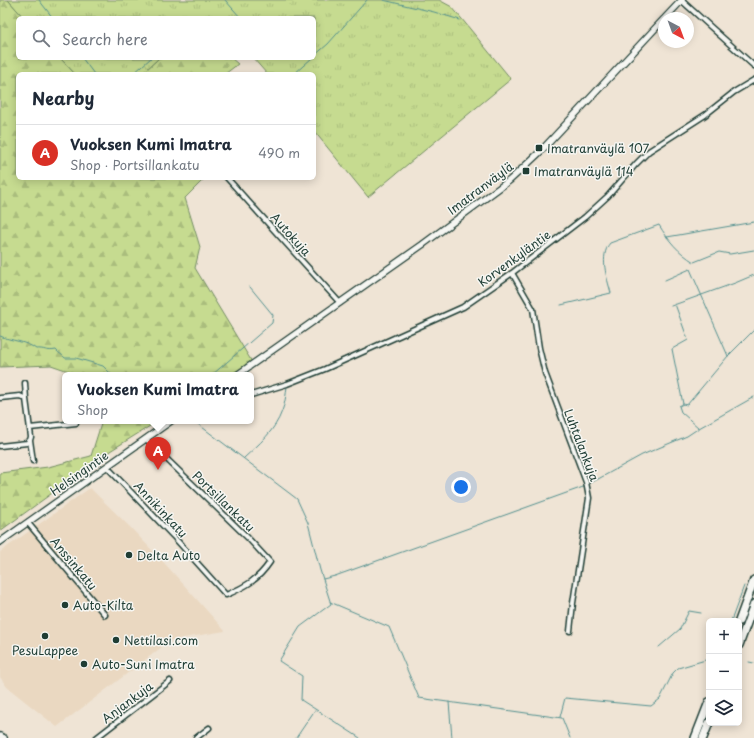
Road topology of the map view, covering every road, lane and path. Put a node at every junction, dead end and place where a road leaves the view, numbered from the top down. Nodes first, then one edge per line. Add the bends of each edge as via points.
1 (682, 0) edge
2 (671, 12) edge
3 (658, 26) edge
4 (754, 66) edge
5 (754, 80) edge
6 (229, 180) edge
7 (512, 273) junction
8 (340, 302) junction
9 (241, 372) edge
10 (26, 383) dead end
11 (254, 394) edge
12 (0, 398) edge
13 (26, 399) junction
14 (67, 424) edge
15 (167, 424) edge
16 (30, 428) junction
17 (146, 439) junction
18 (30, 440) junction
19 (0, 446) edge
20 (33, 461) dead end
21 (107, 467) junction
22 (28, 522) junction
23 (0, 542) edge
24 (256, 580) joint
25 (754, 580) edge
26 (754, 604) edge
27 (105, 616) dead end
28 (740, 618) edge
29 (570, 631) dead end
30 (742, 637) edge
31 (170, 682) dead end
32 (706, 714) edge
33 (707, 726) edge
34 (209, 728) dead end
35 (0, 736) edge
36 (700, 737) edge
37 (4, 738) edge
38 (96, 738) edge
39 (196, 738) edge

1 - 2 main road, Imatranväylä
1 - 4 street
3 - 8 main road, Imatranväylä via 510,180 422,246
5 - 7 street, Korvenkyläntie via 649,151 585,217
6 - 8 street, Autokuja
7 - 11 street, Korvenkyläntie via 463,307 325,369
7 - 29 street, Luhtalankuja via 533,309 545,373 590,498 572,603
8 - 9 main road, Imatranväylä
10 - 13 street
12 - 13 street via 20,396
13 - 16 street
14 - 16 street
15 - 17 main road, Helsingintie
16 - 18 street
17 - 21 main road, Helsingintie
17 - 24 street, Portsillankatu via 270,562
18 - 19 street via 22,444
18 - 20 street
21 - 22 main road, Helsingintie
21 - 24 street, Annikinkatu via 226,595
22 - 23 main road, Helsingintie
22 - 27 street, Anssinkatu
25 - 28 highway
26 - 30 highway
31 - 38 street, Anjankuja
32 - 36 highway
33 - 36 highway
34 - 39 street
35 - 37 main road

